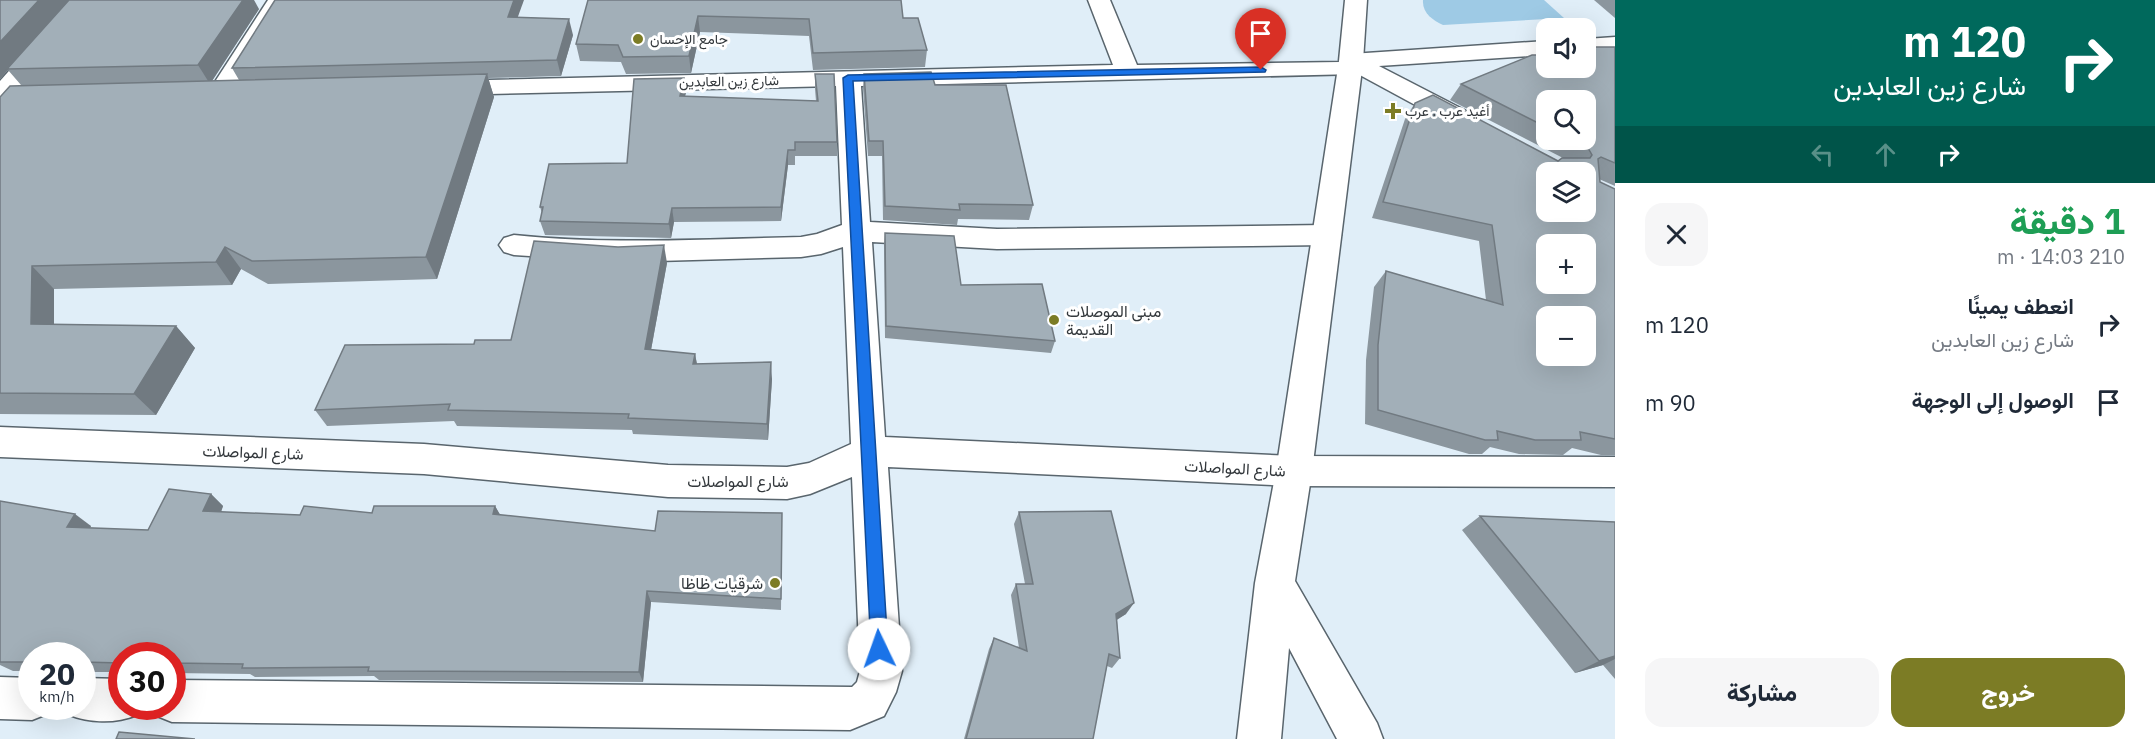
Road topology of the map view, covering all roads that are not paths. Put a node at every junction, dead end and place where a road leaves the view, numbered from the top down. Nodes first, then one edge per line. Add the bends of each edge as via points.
1 (84, 0) edge
2 (279, 0) edge
3 (1099, 0) edge
4 (1356, 0) edge
5 (1615, 44) edge
6 (1596, 45) edge
7 (1536, 49) edge
8 (1351, 65) junction
9 (1128, 72) junction
10 (848, 78) junction
11 (421, 89) edge
12 (219, 94) edge
13 (0, 97) edge
14 (33, 98) edge
15 (1478, 128) edge
16 (856, 231) junction
17 (1326, 235) junction
18 (514, 245) dead end
19 (0, 442) edge
20 (870, 451) junction
21 (1294, 471) junction
22 (1615, 472) edge
23 (1275, 583) junction
24 (0, 698) edge
25 (18, 699) edge
26 (186, 701) edge
27 (1258, 739) edge
28 (1361, 739) edge

1 - 13 street
2 - 12 street
3 - 9 street
4 - 8 street
5 - 6 street
7 - 8 street, شارع زين العابدين
8 - 9 street, شارع زين العابدين
8 - 15 street
8 - 17 street
9 - 10 street, شارع زين العابدين
10 - 11 street, شارع زين العابدين
10 - 16 street
13 - 14 street
16 - 17 street via 997,238
16 - 18 street via 801,247 675,253
16 - 20 street
17 - 21 street
19 - 20 street, شارع المواصلات via 424,459 668,481 787,483 831,470
20 - 21 street, شارع المواصلات
20 - 26 street via 880,671 875,695 864,706 850,709
21 - 22 street, شارع المواصلات
21 - 23 street
23 - 27 street
23 - 28 street
24 - 25 street

